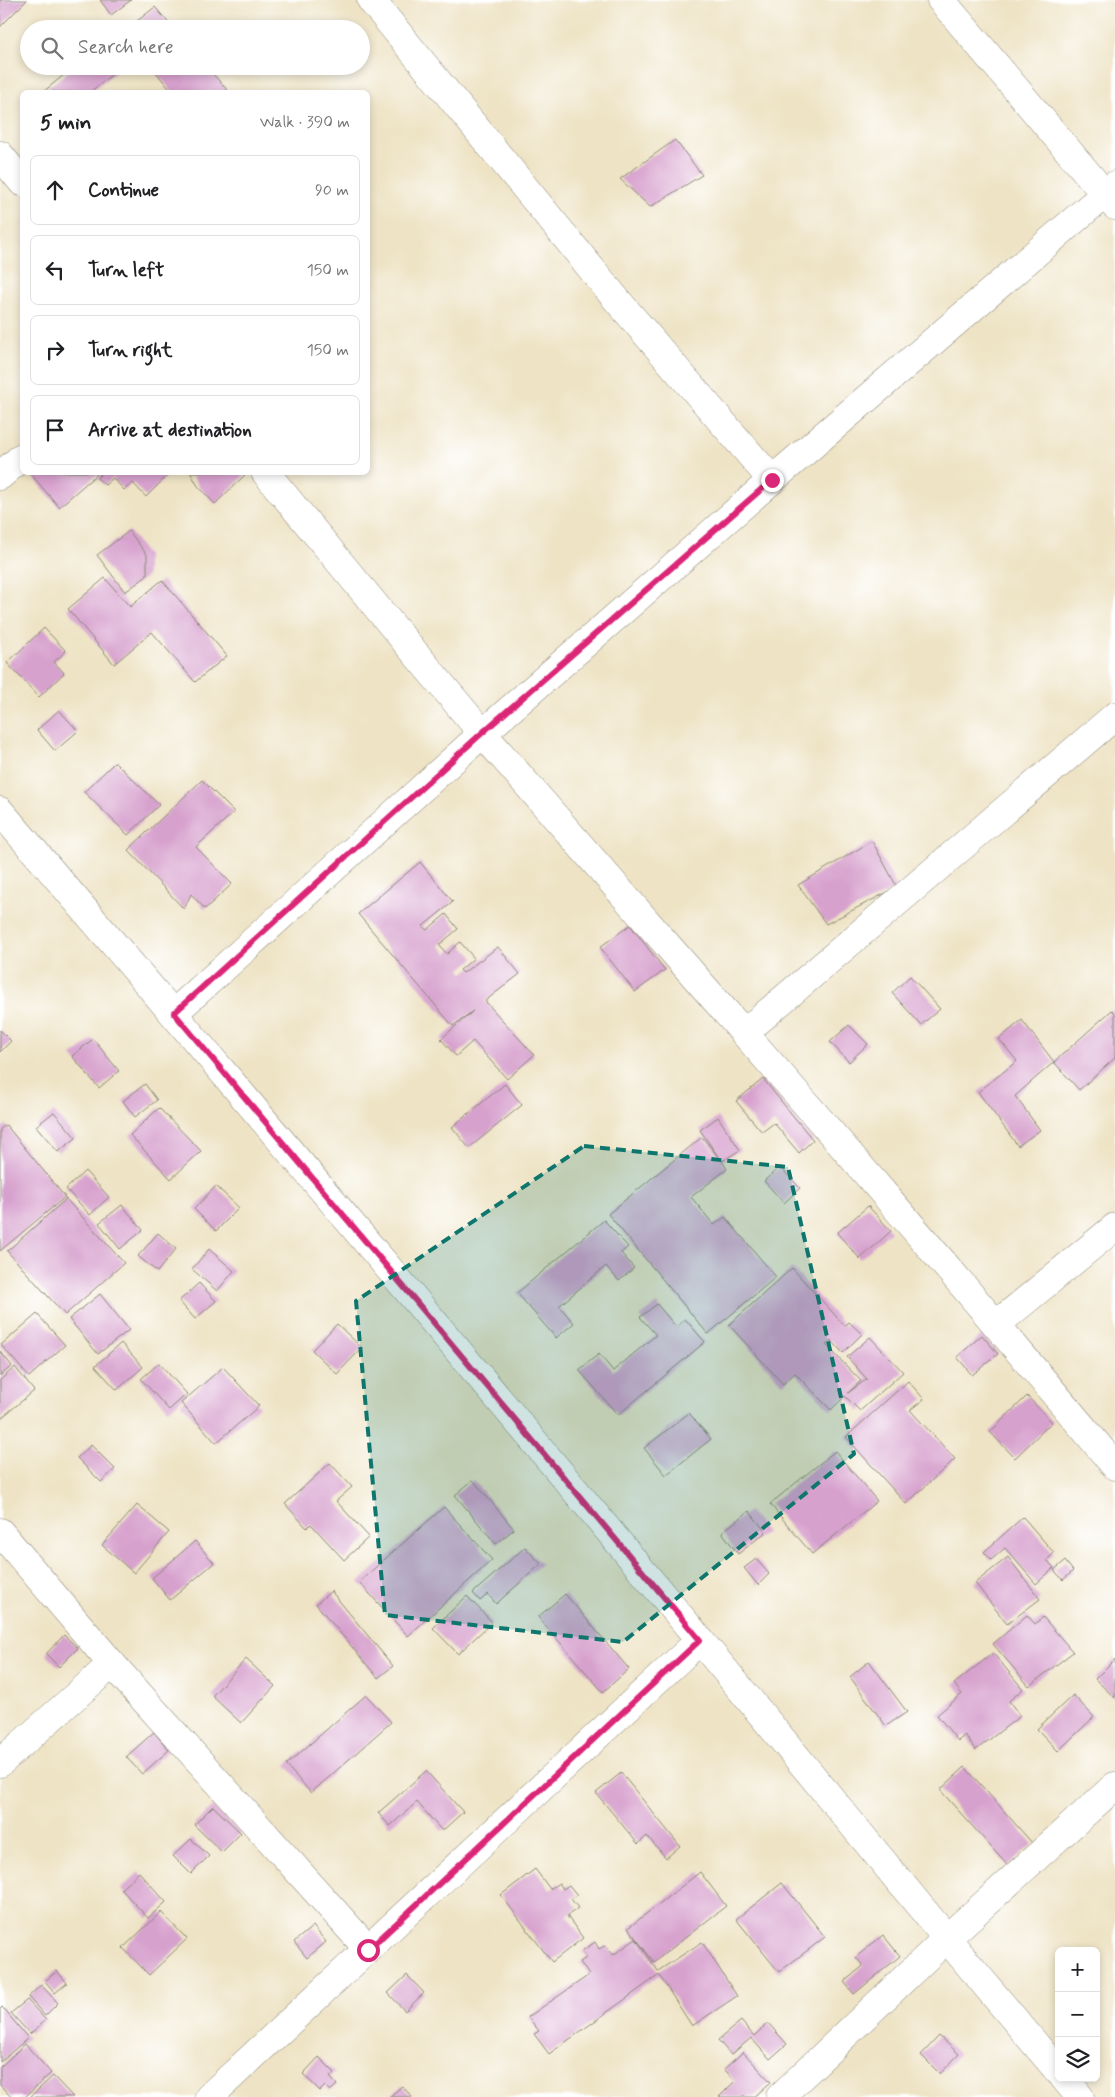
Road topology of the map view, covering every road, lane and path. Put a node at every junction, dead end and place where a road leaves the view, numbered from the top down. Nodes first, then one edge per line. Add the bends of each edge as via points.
1 (371, 0) edge
2 (941, 0) edge
3 (0, 155) edge
4 (20, 180) edge
5 (1112, 194) edge
6 (20, 459) edge
7 (267, 475) edge
8 (0, 476) edge
9 (772, 480) junction
10 (1115, 716) edge
11 (482, 733) junction
12 (0, 811) edge
13 (174, 1013) junction
14 (745, 1032) junction
15 (1115, 1226) edge
16 (997, 1324) junction
17 (1115, 1466) edge
18 (0, 1532) edge
19 (700, 1640) junction
20 (112, 1664) junction
21 (0, 1763) edge
22 (1115, 1786) edge
23 (946, 1940) junction
24 (368, 1950) junction
25 (1055, 2067) edge
26 (1067, 2082) edge
27 (209, 2097) edge
28 (780, 2097) edge
29 (1080, 2097) edge

1 - 9 street via 617,300
2 - 5 street
3 - 4 street
5 - 9 street
6 - 8 street
7 - 11 street
9 - 11 street
10 - 14 street
11 - 13 street
11 - 14 street
12 - 13 street
13 - 19 street
14 - 16 street
15 - 16 street
16 - 17 street
18 - 20 street
19 - 23 street
19 - 24 street
20 - 21 street
20 - 24 street
22 - 23 street
23 - 25 street
23 - 28 street
24 - 27 street
26 - 29 street

